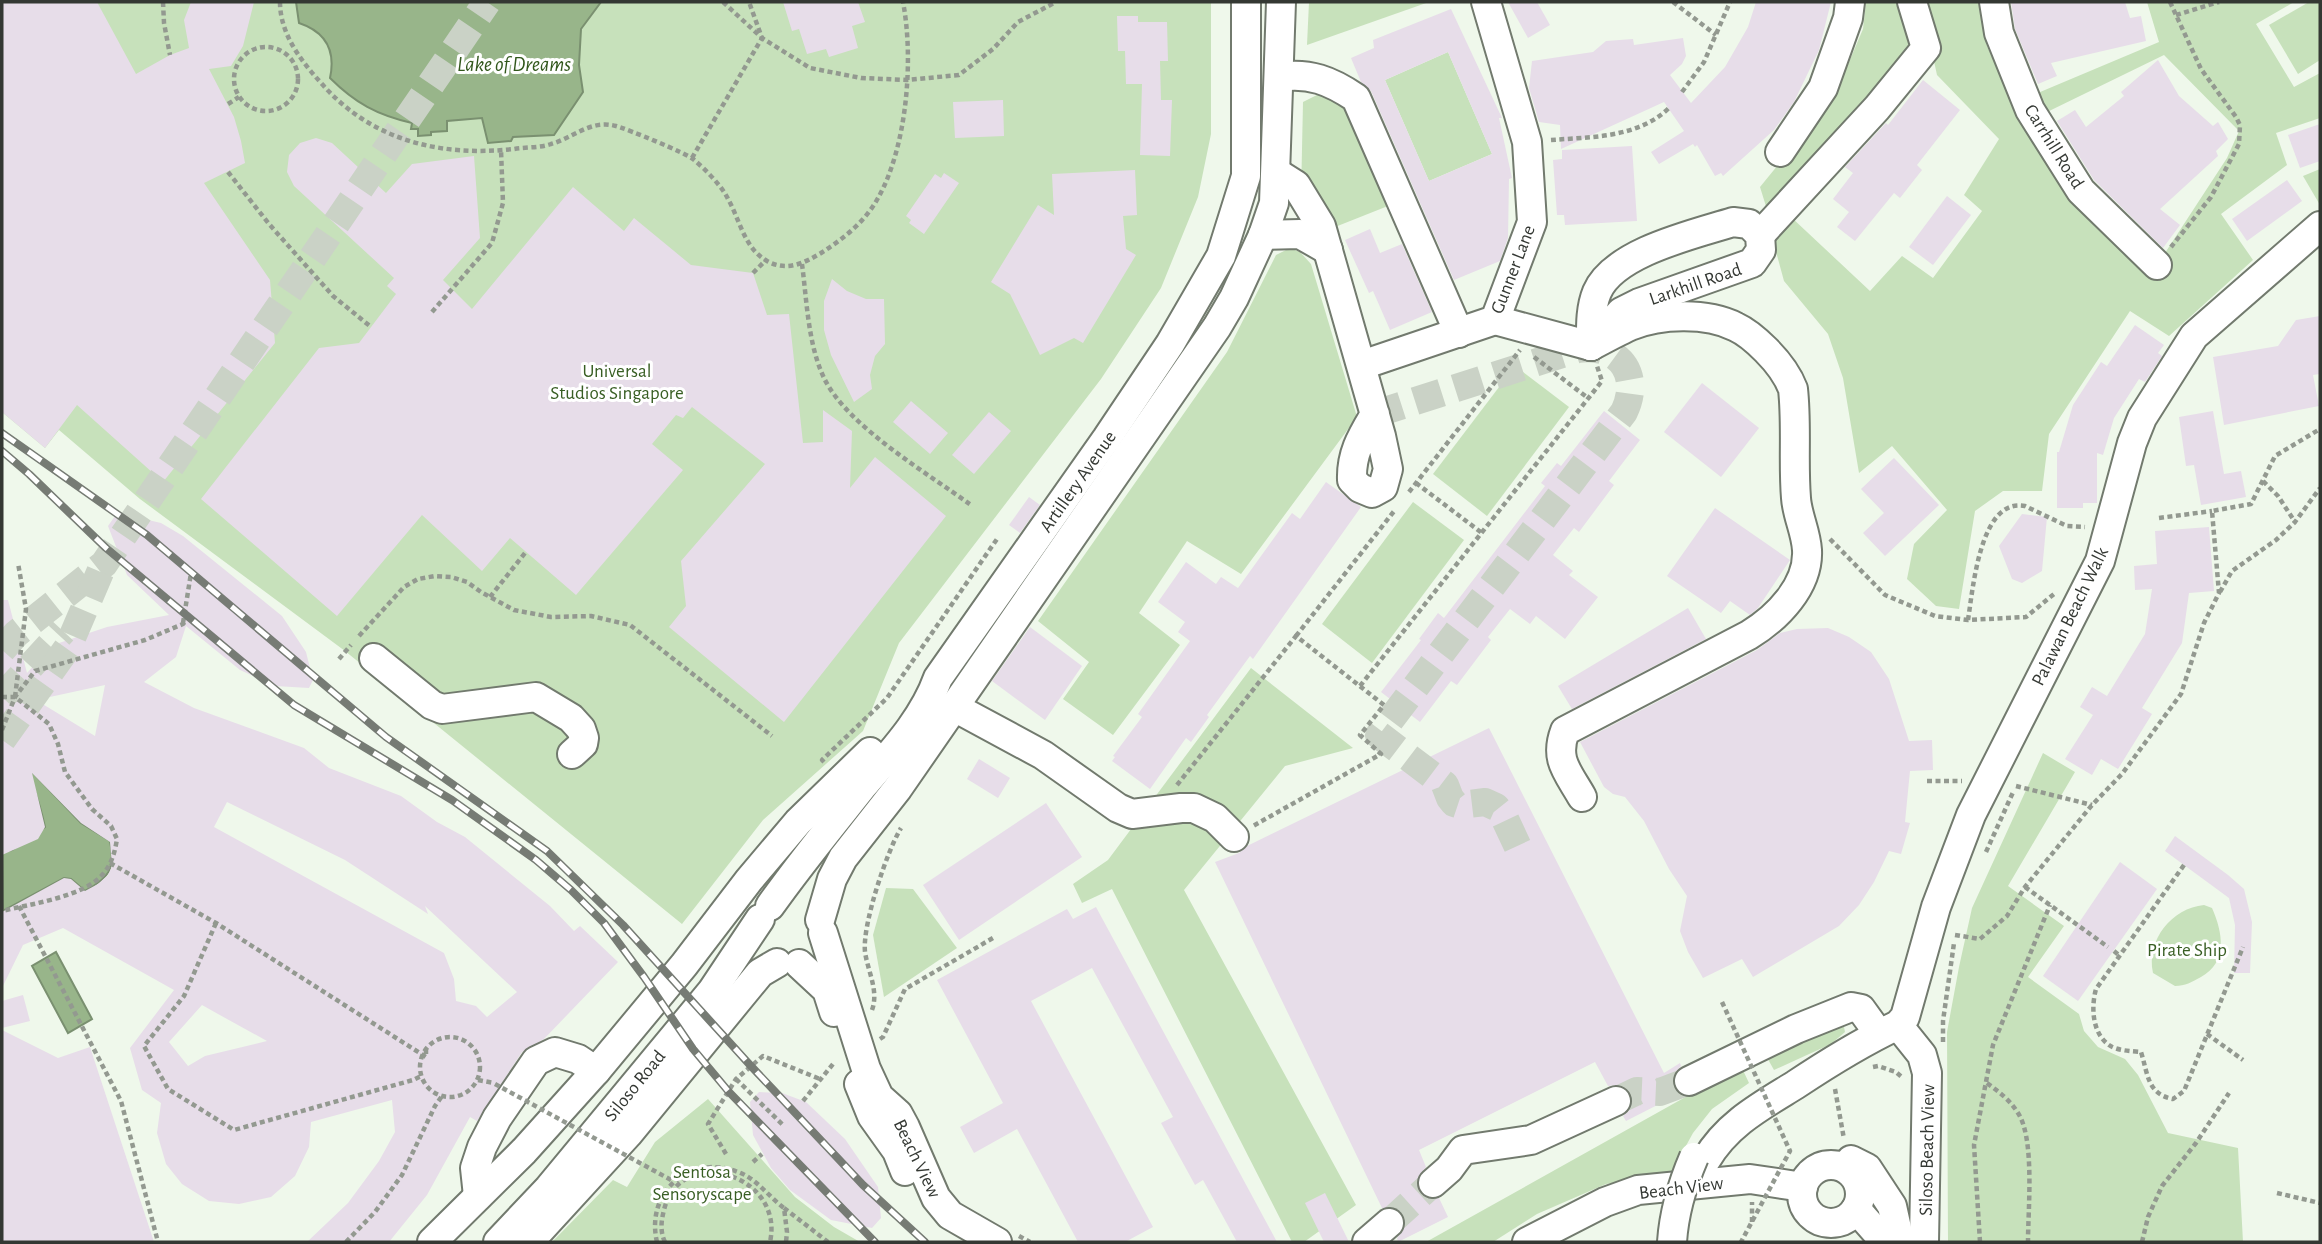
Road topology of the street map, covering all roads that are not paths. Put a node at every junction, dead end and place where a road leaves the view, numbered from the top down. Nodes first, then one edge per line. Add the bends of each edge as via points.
1 (1247, 2) edge
2 (1280, 2) edge
3 (1486, 2) edge
4 (1850, 2) edge
5 (1912, 2) edge
6 (1994, 2) edge
7 (1279, 77) junction
8 (1780, 152) dead end
9 (1277, 173) junction
10 (2320, 226) edge
11 (1263, 235) junction
12 (1760, 235) junction
13 (1328, 250) junction
14 (2157, 265) road end
15 (1496, 320) junction
16 (1459, 333) junction
17 (1591, 345) junction
18 (1362, 365) junction
19 (1376, 414) dead end
20 (374, 658) dead end
21 (938, 678) junction
22 (954, 707) junction
23 (572, 754) dead end
24 (1583, 797) dead end
25 (1234, 837) road end
26 (765, 912) junction
27 (821, 927) junction
28 (788, 964) junction
29 (1894, 1025) junction
30 (596, 1071) junction
31 (1689, 1081) tunnel mouth
32 (1616, 1101) tunnel mouth
33 (1837, 1154) junction
34 (1700, 1159) junction
35 (1433, 1183) tunnel mouth
36 (1803, 1194) junction
37 (478, 1196) junction
38 (1856, 1209) junction
39 (1389, 1223) tunnel mouth
40 (1824, 1233) edge
41 (1008, 1239) edge
42 (1543, 1240) edge
43 (432, 1242) edge
44 (498, 1242) edge
45 (529, 1242) edge
46 (966, 1242) edge
47 (1367, 1242) edge
48 (1672, 1242) edge
49 (1685, 1242) edge
50 (1880, 1242) edge
51 (1900, 1242) edge
52 (1924, 1242) edge

1 - 21 street, Artillery Avenue via 1246,176 1221,256 1114,428
2 - 7 street, Artillery Avenue
3 - 15 street, Gunner Lane via 1527,142 1532,222
4 - 8 street via 1823,88
5 - 12 street via 1926,48
6 - 14 street, Carrhill Road via 1999,33 2030,110 2081,191
7 - 9 street, Artillery Avenue
7 - 16 street via 1297,74 1334,83 1356,98
9 - 11 street, Artillery Avenue via 1274,203
9 - 13 street via 1296,185 1321,226
10 - 29 street, Palawan Beach Walk via 2194,336 2141,418 2100,561 1971,815
11 - 13 street via 1300,234
11 - 22 street, Artillery Avenue via 1217,327
12 - 17 street, Larkhill Road via 1761,250 1752,263 1639,303 1622,313
12 - 17 street via 1749,224 1733,222 1622,265 1597,290
13 - 18 street
15 - 16 street, Gunner Lane
15 - 17 street
16 - 18 street, Gunner Lane
17 - 24 street via 1632,325 1683,317 1714,319 1737,327 1774,358 1793,389 1796,500 1807,566 1802,580 1769,623 1565,730 1559,756
18 - 19 street
20 - 23 street via 442,709 536,697 571,718 580,729 583,744
21 - 26 street, Artillery Avenue via 930,701 908,732
21 - 30 street via 798,822
22 - 25 street via 1043,755 1118,808 1132,814 1181,808 1205,812
22 - 27 street, Artillery Avenue via 836,869
26 - 27 street via 789,899 799,901 808,905
26 - 28 street via 757,939 761,950
26 - 44 street, Siloso Road via 712,991 549,1188
27 - 28 street, Artillery Avenue via 816,952 808,960
27 - 41 street, Beach View via 866,1069 879,1097 898,1114 936,1198 950,1215
28 - 45 street, Siloso Road via 760,973 628,1134
28 - 46 street, Beach View via 827,990 862,1093 897,1151 919,1205 941,1229
29 - 31 street via 1851,1007 1796,1028
29 - 34 street via 1823,1078 1742,1118
29 - 52 street, Siloso Beach View via 1922,1055 1927,1073
30 - 37 street
30 - 37 street via 579,1059 555,1052 536,1061 482,1147 475,1168
32 - 35 street via 1531,1140 1463,1150
33 - 36 street via 1812,1172
33 - 38 street via 1855,1179 1859,1193
33 - 51 street via 1867,1168 1892,1206
34 - 48 street, bridge via 1684,1179
34 - 49 street
36 - 40 street
36 - 42 street, Beach View via 1681,1195 1639,1204
37 - 43 street
38 - 40 street
38 - 50 street
39 - 47 street

